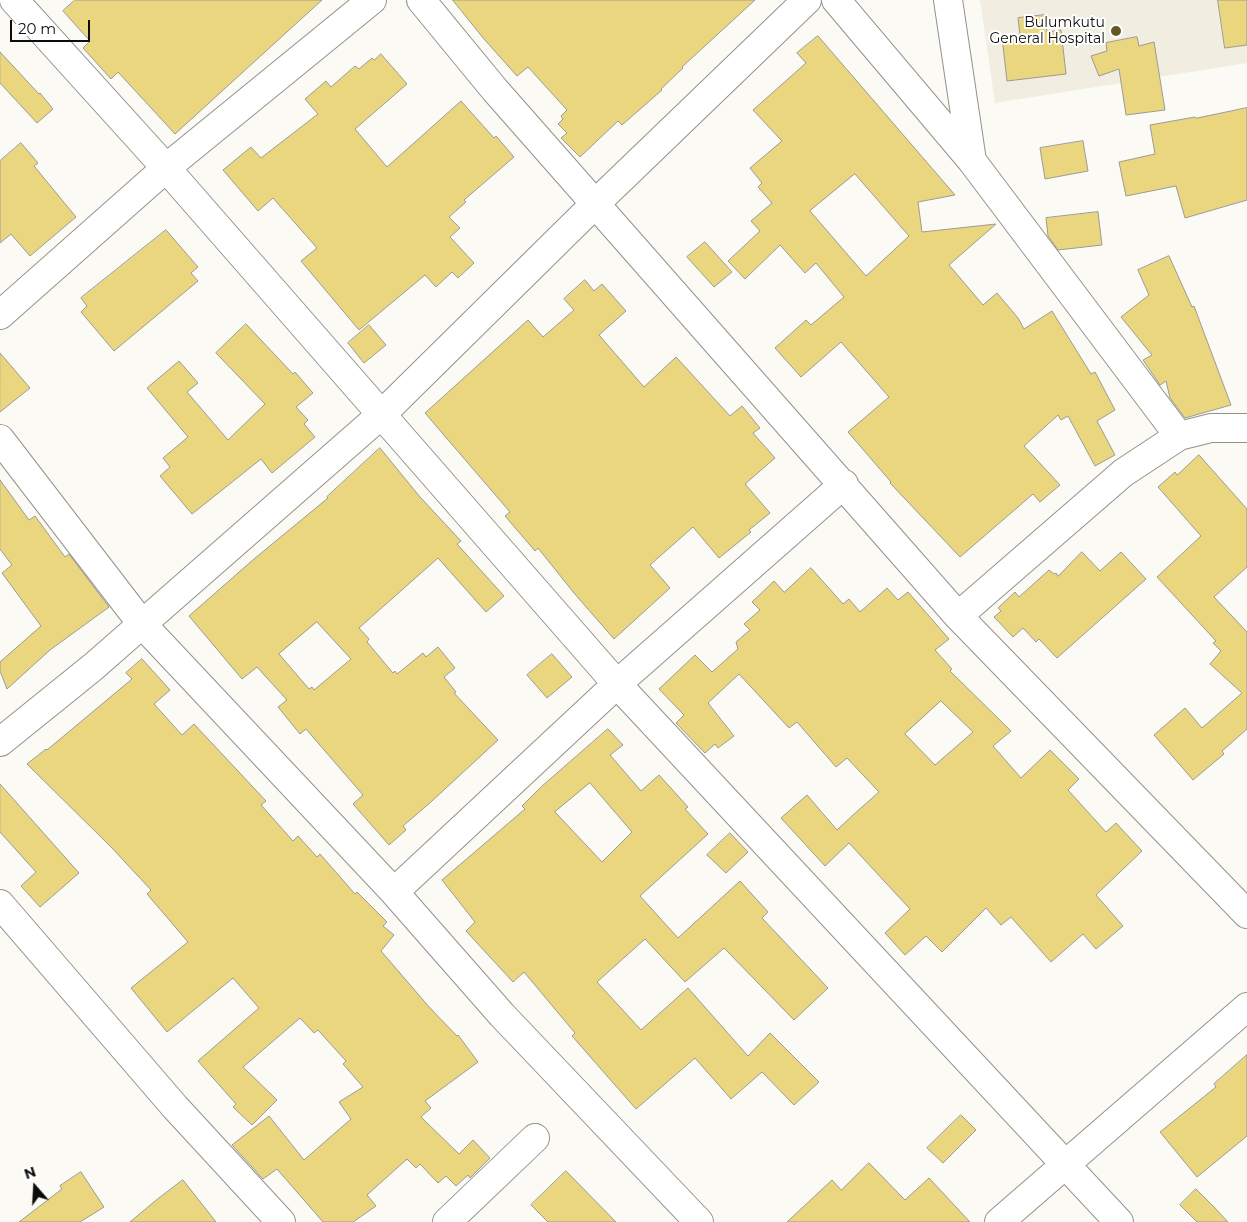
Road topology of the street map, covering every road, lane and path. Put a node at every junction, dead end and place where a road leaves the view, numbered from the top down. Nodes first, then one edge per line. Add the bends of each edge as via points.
1 (14, 0) edge
2 (372, 0) edge
3 (421, 0) edge
4 (807, 0) edge
5 (836, 0) edge
6 (948, 0) edge
7 (972, 162) junction
8 (166, 168) junction
9 (595, 204) junction
10 (0, 315) edge
11 (382, 414) junction
12 (1241, 435) edge
13 (1179, 436) junction
14 (0, 439) edge
15 (844, 484) junction
16 (958, 616) junction
17 (142, 624) junction
18 (616, 684) junction
19 (0, 742) edge
20 (394, 892) junction
21 (0, 904) edge
22 (1247, 914) edge
23 (1247, 1007) edge
24 (535, 1138) dead end
25 (1066, 1164) junction
26 (281, 1222) edge
27 (447, 1222) edge
28 (699, 1222) edge
29 (999, 1222) edge
30 (1119, 1222) edge

1 - 8 street
2 - 8 street
3 - 9 street
4 - 9 street
5 - 7 street
6 - 7 street
7 - 13 street
8 - 10 street
8 - 11 street
9 - 11 street
9 - 15 street
11 - 17 street
11 - 18 street
12 - 13 street via 1211,428
13 - 16 street via 1123,473
14 - 17 street
15 - 16 street
15 - 18 street
16 - 22 street
17 - 19 street
17 - 20 street
18 - 20 street
18 - 25 street
20 - 28 street via 502,1015
21 - 26 street via 175,1107
23 - 25 street
24 - 27 street
25 - 29 street
25 - 30 street

